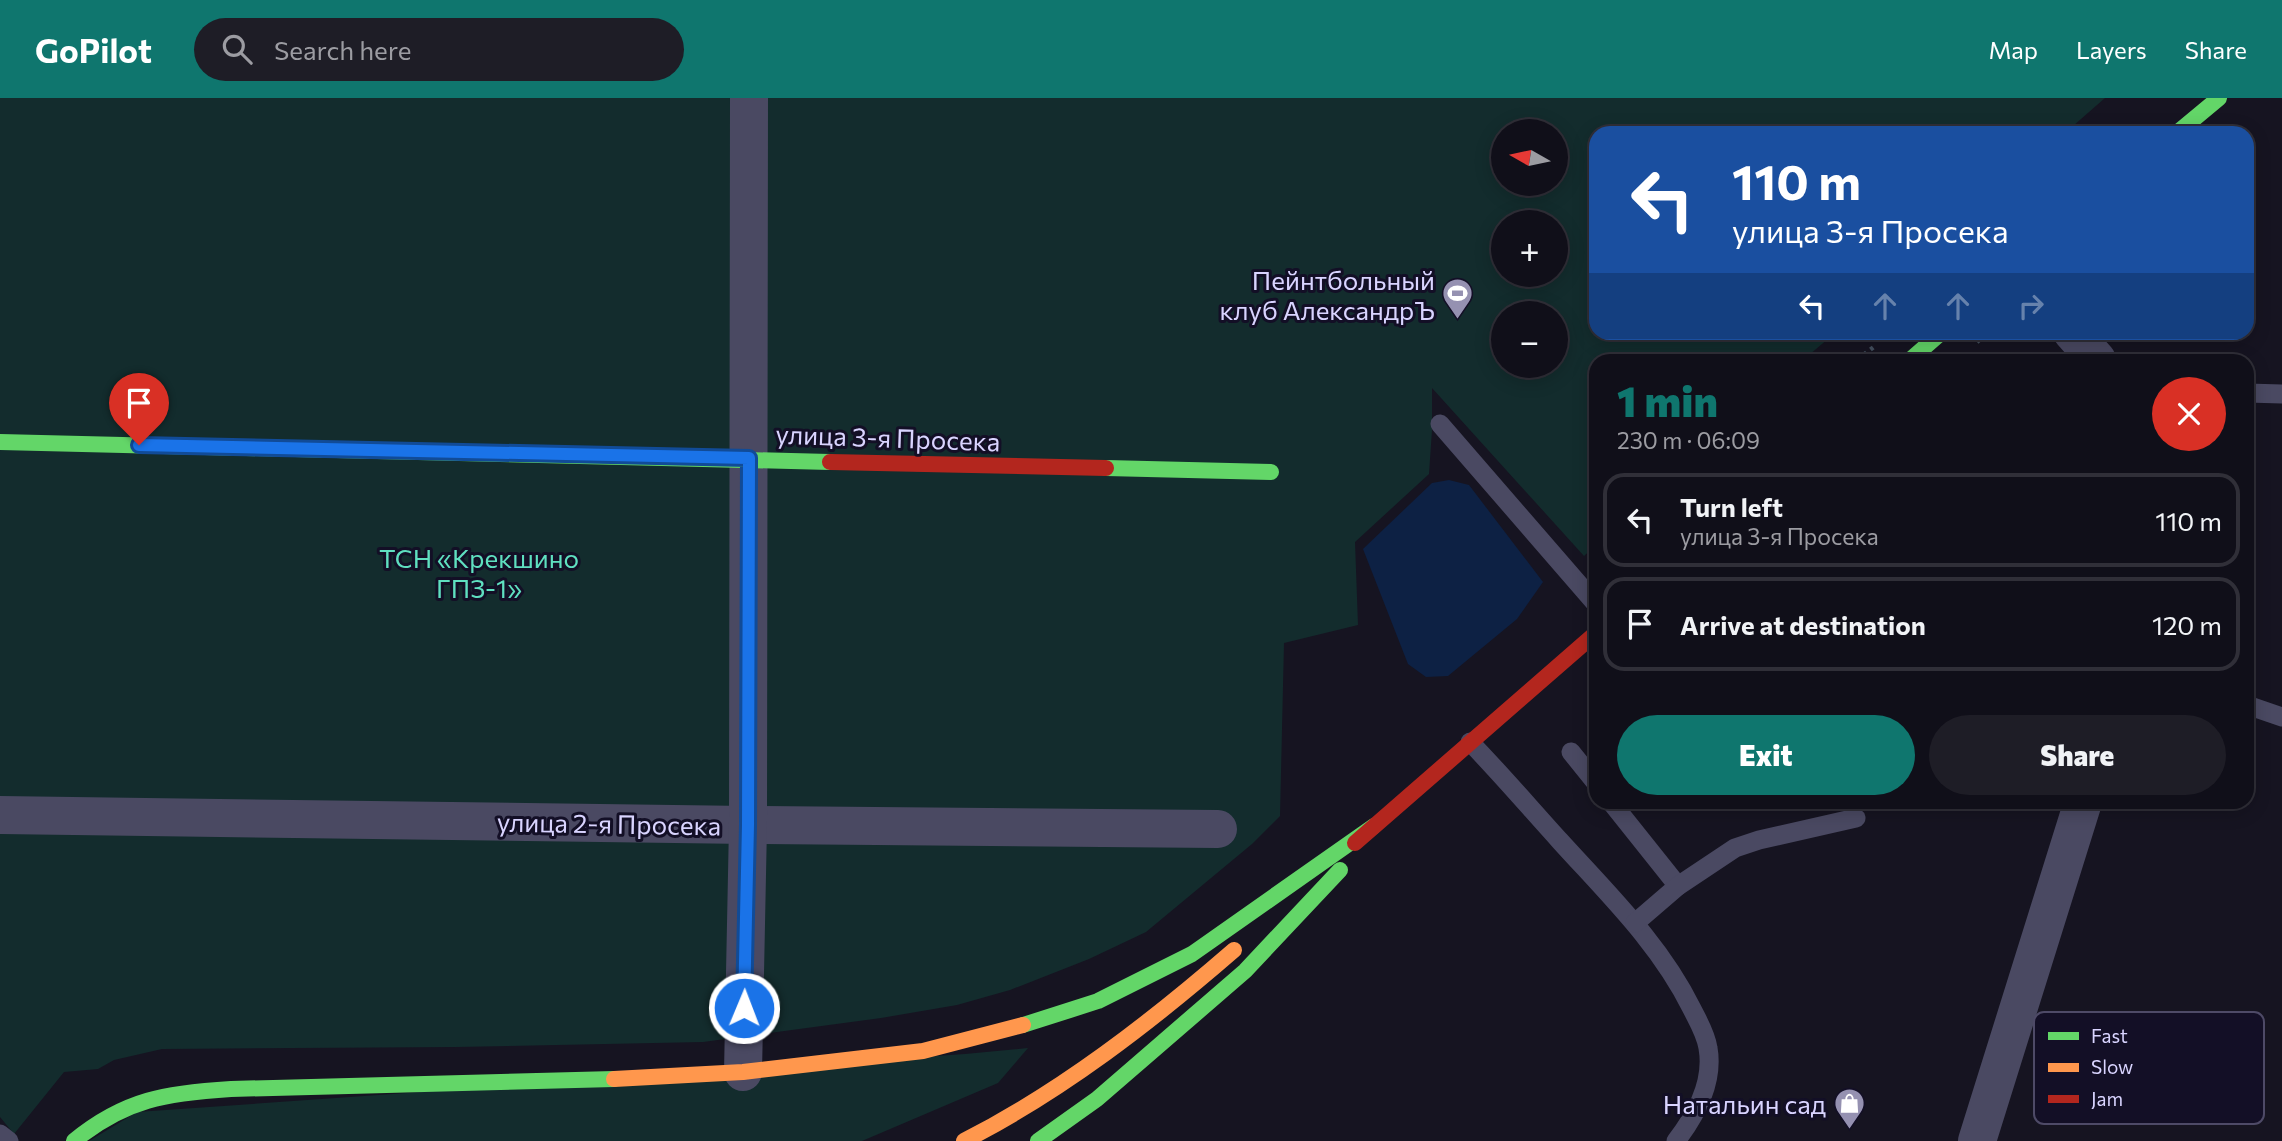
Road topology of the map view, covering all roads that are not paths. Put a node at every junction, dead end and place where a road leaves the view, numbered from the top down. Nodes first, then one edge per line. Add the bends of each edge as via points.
1 (749, 98) edge
2 (2219, 98) edge
3 (2185, 126) edge
4 (1933, 340) edge
5 (2079, 340) edge
6 (1917, 354) edge
7 (2092, 354) edge
8 (2254, 393) edge
9 (2282, 394) edge
10 (1440, 424) dead end
11 (0, 442) edge
12 (749, 458) junction
13 (1270, 472) dead end
14 (1589, 596) edge
15 (1589, 639) edge
16 (2254, 707) edge
17 (2282, 717) edge
18 (1470, 742) junction
19 (1571, 752) dead end
20 (1589, 774) edge
21 (1408, 797) junction
22 (1617, 809) edge
23 (2081, 809) edge
24 (0, 815) edge
25 (1856, 818) dead end
26 (748, 825) junction
27 (1374, 826) junction
28 (1217, 829) dead end
29 (1678, 886) junction
30 (1272, 916) dead end
31 (1634, 923) junction
32 (1242, 944) dead end
33 (743, 1072) junction
34 (0, 1133) edge
35 (9, 1141) edge
36 (74, 1141) edge
37 (964, 1141) edge
38 (1038, 1141) edge
39 (1676, 1141) edge
40 (1977, 1141) edge

1 - 12 street
2 - 3 street
4 - 6 street
5 - 7 street
8 - 9 lane
10 - 14 lane
11 - 12 street, улица 3-я Просека
12 - 13 street, улица 3-я Просека
12 - 26 street
15 - 18 street
16 - 17 lane
18 - 21 street
18 - 31 lane
19 - 20 lane
21 - 27 street
21 - 38 street via 1245,971 1097,1099
22 - 29 lane
23 - 40 street
24 - 26 street, улица 2-я Просека
25 - 29 lane via 1735,848
26 - 28 street, улица 2-я Просека
26 - 33 street
27 - 30 street
27 - 33 street via 1192,954 1098,1001 923,1051
29 - 31 lane
31 - 39 lane via 1668,966 1709,1049 1707,1085
32 - 37 street via 1100,1058 1003,1122
33 - 36 street via 179,1092 126,1105
34 - 35 lane

